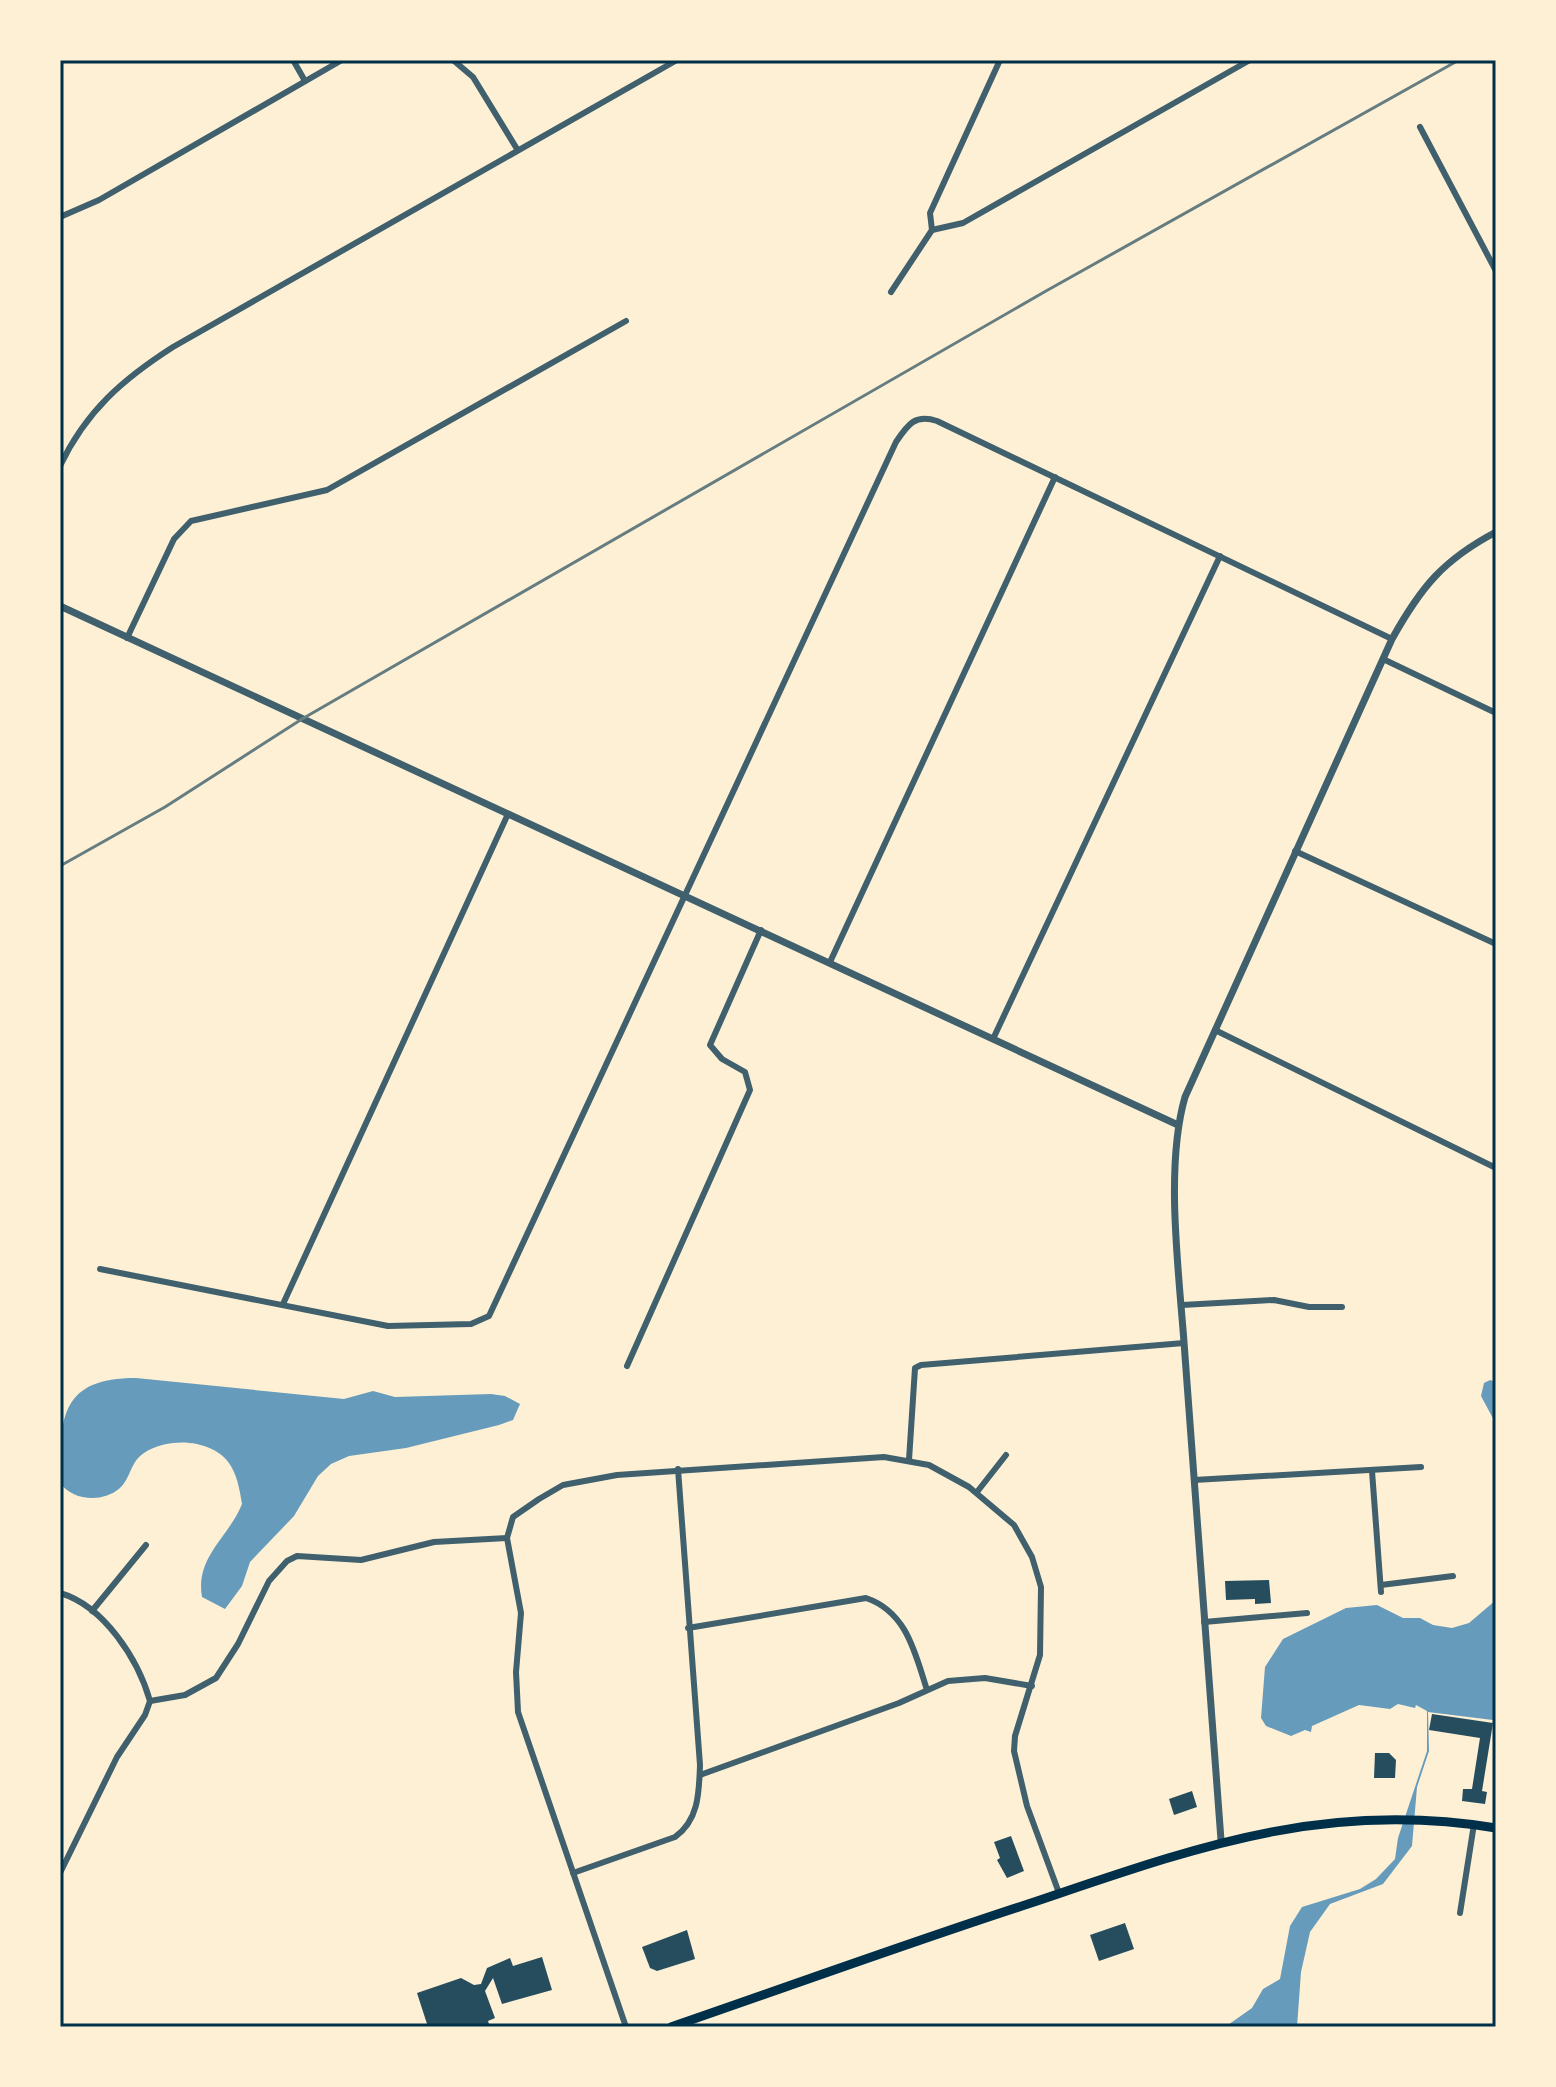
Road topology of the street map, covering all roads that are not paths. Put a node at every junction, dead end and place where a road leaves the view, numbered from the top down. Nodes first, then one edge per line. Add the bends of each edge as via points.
1 (293, 60) edge
2 (342, 60) edge
3 (453, 60) edge
4 (677, 60) edge
5 (1000, 60) edge
6 (1250, 60) edge
7 (667, 63) edge
8 (305, 81) junction
9 (1420, 127) dead end
10 (517, 149) junction
11 (60, 217) edge
12 (932, 230) junction
13 (1496, 271) edge
14 (891, 292) dead end
15 (626, 321) dead end
16 (60, 466) edge
17 (1055, 477) junction
18 (1496, 532) edge
19 (1220, 556) junction
20 (60, 606) edge
21 (127, 638) junction
22 (1392, 639) junction
23 (1383, 659) junction
24 (1496, 713) edge
25 (508, 814) junction
26 (1295, 851) junction
27 (687, 895) junction
28 (761, 930) junction
29 (1496, 944) edge
30 (830, 962) junction
31 (1215, 1030) junction
32 (993, 1039) junction
33 (1178, 1125) junction
34 (1496, 1168) edge
35 (100, 1269) dead end
36 (283, 1304) junction
37 (1182, 1305) junction
38 (1342, 1307) dead end
39 (1184, 1343) junction
40 (627, 1366) dead end
41 (1006, 1455) dead end
42 (909, 1460) junction
43 (1421, 1467) dead end
44 (678, 1469) junction
45 (1372, 1471) junction
46 (1194, 1480) junction
47 (977, 1492) junction
48 (507, 1538) junction
49 (146, 1545) dead end
50 (1453, 1576) dead end
51 (60, 1593) edge
52 (92, 1611) junction
53 (1307, 1613) dead end
54 (1204, 1622) junction
55 (688, 1628) junction
56 (1032, 1686) junction
57 (927, 1690) junction
58 (150, 1701) junction
59 (700, 1775) junction
60 (1474, 1824) junction
61 (1496, 1828) edge
62 (1221, 1840) junction
63 (60, 1873) edge
64 (573, 1873) junction
65 (1059, 1893) junction
66 (1460, 1913) dead end
67 (626, 2027) edge
68 (671, 2027) edge

1 - 8 street
2 - 8 street
3 - 10 street via 473,77
4 - 7 street
5 - 12 street via 930,213
6 - 12 street via 963,223
7 - 10 street
8 - 11 street via 99,200
9 - 13 street
10 - 16 street via 127,376 86,419
12 - 14 street
15 - 21 street via 461,411 351,479 297,498 191,521 174,539
17 - 19 street
17 - 27 street via 937,421 909,422
17 - 30 street
18 - 22 street via 1443,565 1411,604
19 - 22 street
19 - 32 street
20 - 21 street
21 - 25 street
22 - 23 street
23 - 24 street
23 - 26 street
25 - 27 street
25 - 36 street
26 - 29 street
26 - 31 street
27 - 28 street
27 - 36 street via 489,1316 471,1324 388,1326
28 - 30 street
28 - 40 street via 710,1045 745,1072 750,1090
30 - 32 street
31 - 33 street
31 - 34 street
32 - 33 street
33 - 37 street
35 - 36 street
37 - 38 street via 1274,1300
37 - 39 street
39 - 42 street via 921,1365 915,1368 912,1384
39 - 46 street
41 - 47 street
42 - 44 street
42 - 47 street via 944,1472
43 - 45 street
44 - 48 street via 563,1485 513,1517
44 - 55 street
45 - 46 street
45 - 50 street via 1381,1589
46 - 54 street
47 - 56 street via 1014,1525 1041,1587 1042,1633
48 - 58 street via 434,1542 361,1560 297,1556 269,1581 216,1678 185,1695
48 - 64 street via 521,1613 518,1712
49 - 52 street
51 - 52 street
52 - 58 street via 123,1644
53 - 54 street
54 - 62 street
55 - 57 street via 866,1598 896,1615
55 - 59 street
56 - 57 street via 963,1678
56 - 65 street via 1014,1751 1027,1806
57 - 59 street
58 - 63 street
59 - 64 street via 695,1813 681,1833
60 - 61 main road
60 - 62 main road via 1398,1819 1309,1825
60 - 66 street
62 - 65 main road
64 - 67 street
65 - 68 main road

